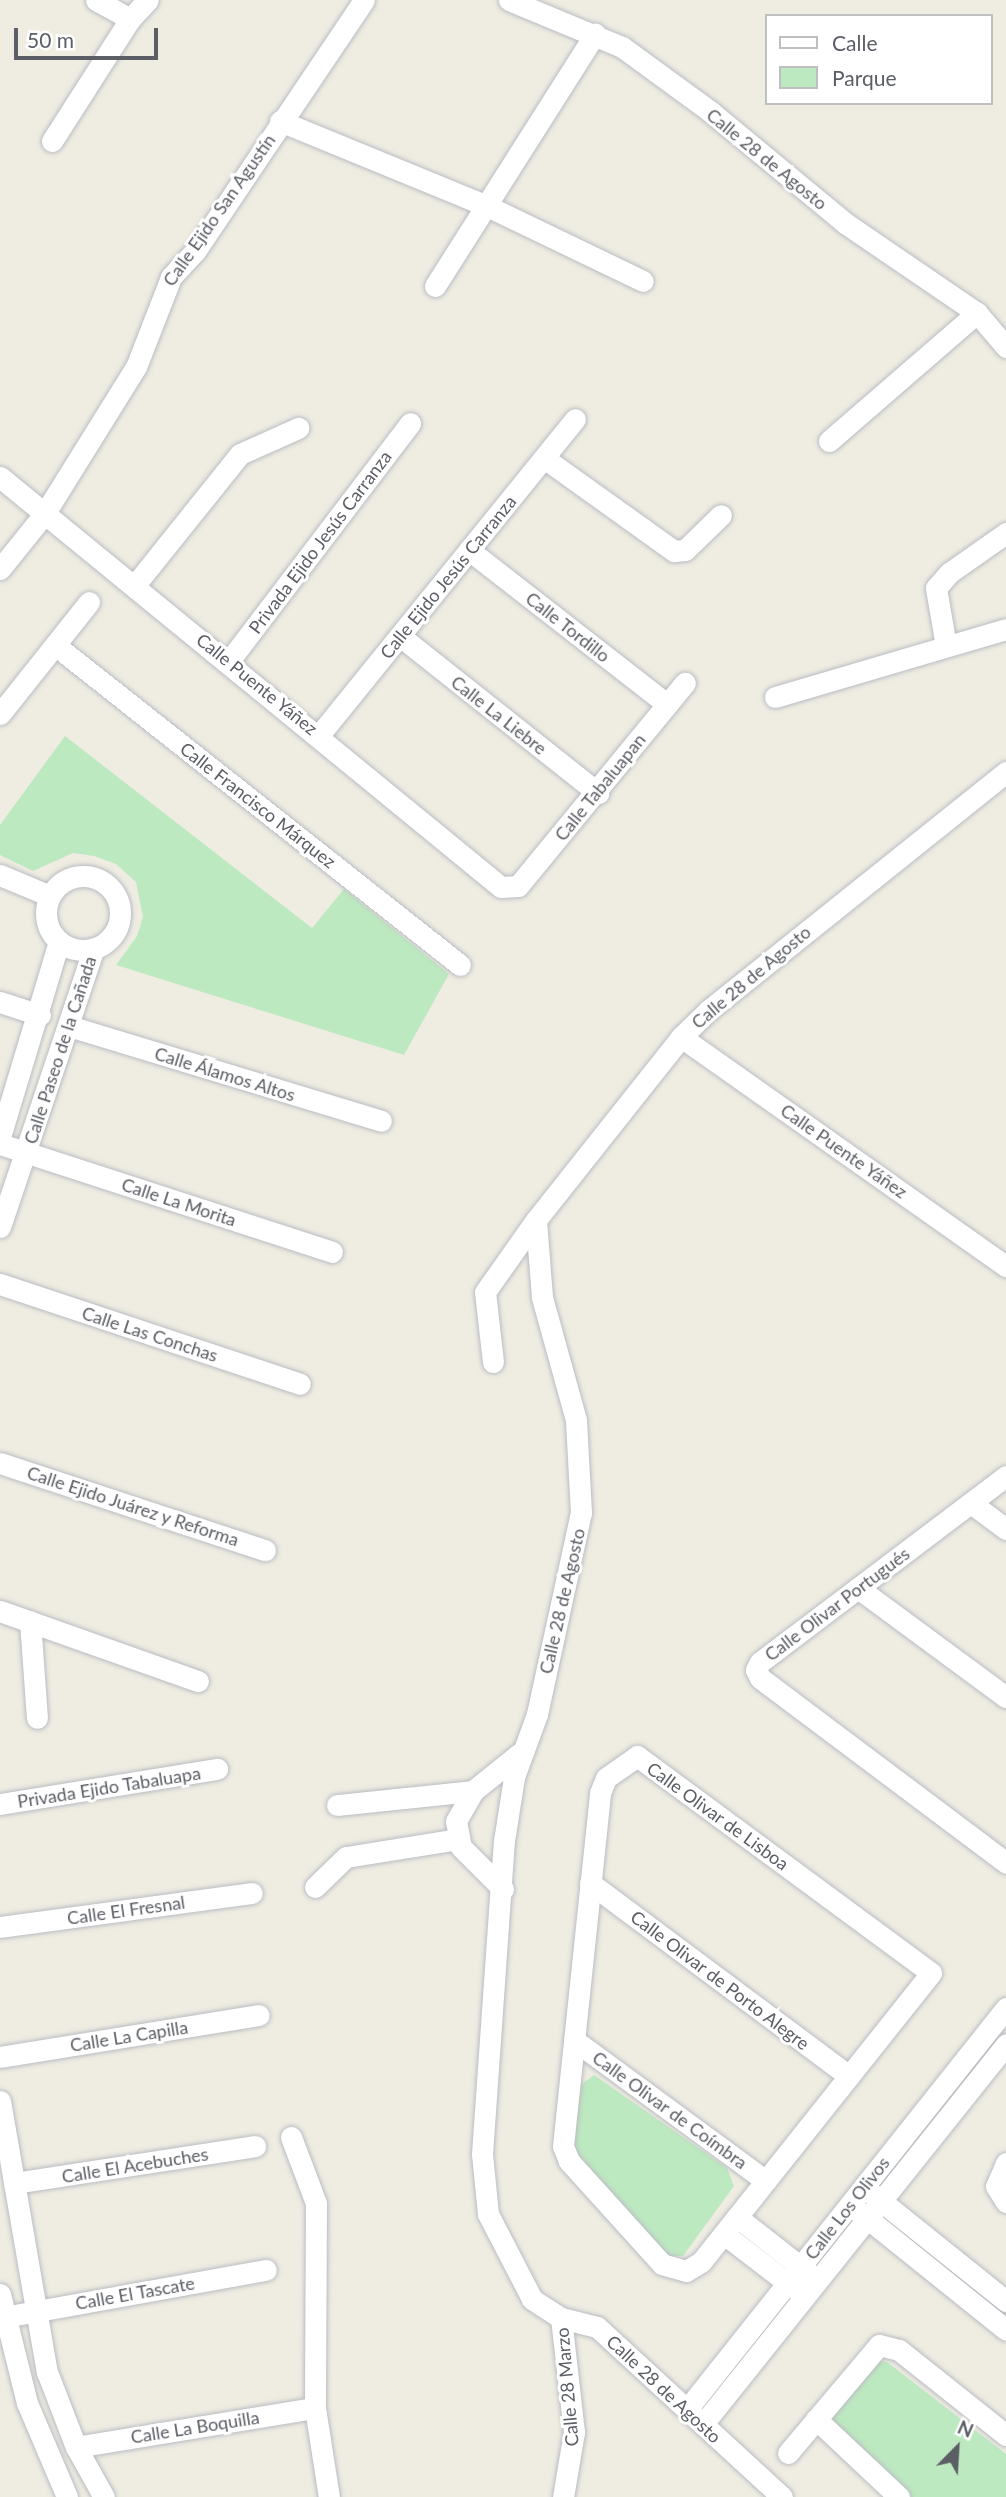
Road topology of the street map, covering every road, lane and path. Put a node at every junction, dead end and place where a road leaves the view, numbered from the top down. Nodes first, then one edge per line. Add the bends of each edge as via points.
1 (96, 0) edge
2 (148, 0) edge
3 (364, 0) edge
4 (509, 0) edge
5 (130, 19) junction
6 (595, 34) junction
7 (280, 121) junction
8 (52, 142) dead end
9 (485, 205) junction
10 (643, 281) dead end
11 (435, 286) dead end
12 (977, 313) junction
13 (1006, 347) edge
14 (575, 419) dead end
15 (410, 423) dead end
16 (298, 428) dead end
17 (829, 441) dead end
18 (544, 458) junction
19 (0, 477) edge
20 (45, 513) junction
21 (720, 515) dead end
22 (1006, 533) edge
23 (469, 550) junction
24 (0, 569) edge
25 (135, 585) junction
26 (89, 602) dead end
27 (1006, 629) edge
28 (400, 636) junction
29 (55, 645) junction
30 (946, 646) junction
31 (229, 661) junction
32 (685, 682) dead end
33 (775, 697) dead end
34 (667, 704) junction
35 (0, 715) edge
36 (320, 734) junction
37 (1006, 772) edge
38 (598, 793) junction
39 (0, 875) edge
40 (513, 888) joint
41 (50, 896) junction
42 (60, 942) junction
43 (94, 948) junction
44 (460, 965) dead end
45 (0, 1002) edge
46 (40, 1014) junction
47 (69, 1026) junction
48 (681, 1037) junction
49 (381, 1121) dead end
50 (0, 1137) edge
51 (0, 1144) edge
52 (27, 1152) junction
53 (536, 1220) junction
54 (0, 1227) edge
55 (332, 1252) dead end
56 (1006, 1266) edge
57 (0, 1284) edge
58 (493, 1362) dead end
59 (299, 1384) dead end
60 (0, 1463) edge
61 (1006, 1476) edge
62 (971, 1503) junction
63 (1006, 1529) edge
64 (265, 1550) dead end
65 (858, 1588) junction
66 (0, 1611) edge
67 (30, 1621) junction
68 (198, 1681) dead end
69 (1006, 1697) edge
70 (37, 1718) dead end
71 (519, 1754) junction
72 (217, 1769) dead end
73 (473, 1791) junction
74 (0, 1804) edge
75 (337, 1805) dead end
76 (458, 1839) junction
77 (1006, 1863) edge
78 (590, 1883) junction
79 (315, 1887) dead end
80 (503, 1889) junction
81 (252, 1893) dead end
82 (0, 1927) edge
83 (1006, 2008) edge
84 (259, 2015) dead end
85 (574, 2040) junction
86 (1006, 2044) edge
87 (0, 2057) edge
88 (849, 2076) junction
89 (0, 2101) edge
90 (291, 2137) dead end
91 (255, 2147) dead end
92 (1006, 2163) edge
93 (766, 2181) junction
94 (15, 2183) junction
95 (864, 2187) junction
96 (881, 2201) junction
97 (1006, 2202) edge
98 (850, 2204) junction
99 (868, 2218) junction
100 (730, 2226) junction
101 (266, 2270) dead end
102 (794, 2275) junction
103 (818, 2280) junction
104 (0, 2294) edge
105 (805, 2297) junction
106 (1006, 2301) edge
107 (37, 2311) junction
108 (4, 2318) junction
109 (561, 2318) junction
110 (1006, 2330) edge
111 (315, 2408) junction
112 (688, 2408) junction
113 (816, 2419) junction
114 (703, 2424) junction
115 (1006, 2434) edge
116 (76, 2447) junction
117 (788, 2453) dead end
118 (67, 2497) edge
119 (104, 2497) edge
120 (330, 2497) edge
121 (563, 2497) edge
122 (782, 2497) edge
123 (899, 2497) edge

1 - 5 street
2 - 5 street
3 - 7 street, Calle Ejido San Agustín
4 - 6 street, Calle 28 de Agosto
5 - 8 street
6 - 9 street
6 - 12 street, Calle 28 de Agosto via 658,73 845,223
7 - 9 street
7 - 20 street, Calle Ejido San Agustín via 203,240 171,277 136,367
9 - 10 street
9 - 11 street
12 - 13 street, Calle 28 de Agosto
12 - 17 street
14 - 18 street, Calle Ejido Jesús Carranza
15 - 31 street, Privada Ejido Jesús Carranza
16 - 25 street via 240,454
18 - 21 street via 674,551 685,550
18 - 23 street, Calle Ejido Jesús Carranza
19 - 20 street, Calle Puente Yáñez
20 - 24 street, Calle Ejido San Agustín
20 - 25 street, Calle Puente Yáñez
22 - 30 street via 949,573 936,588
23 - 28 street, Calle Ejido Jesús Carranza
23 - 34 street, Calle Tordillo
25 - 31 street, Calle Puente Yáñez
26 - 29 street
27 - 30 street
28 - 36 street, Calle Ejido Jesús Carranza
28 - 38 street, Calle La Liebre
29 - 35 street
29 - 44 street, Calle Francisco Márquez
30 - 33 street
31 - 36 street, Calle Puente Yáñez
32 - 34 street, Calle Tabaluapan
34 - 38 street, Calle Tabaluapan
36 - 40 street, Calle Puente Yáñez via 494,883
37 - 48 street, Calle 28 de Agosto
38 - 40 street, Calle Tabaluapan
39 - 41 street
41 - 42 street via 47,920
41 - 43 street via 67,879 79,876 92,877 113,890 118,924 104,943
42 - 43 street via 82,950
42 - 46 street, Calle Paseo de la Cañada
43 - 47 street, Calle Paseo de la Cañada
45 - 46 street
46 - 50 street, Calle Paseo de la Cañada
47 - 49 street, Calle Álamos Altos
47 - 52 street, Calle Paseo de la Cañada
48 - 53 street, Calle 28 de Agosto
48 - 56 street, Calle Puente Yáñez
51 - 52 street, Calle La Morita
52 - 54 street, Calle Paseo de la Cañada
52 - 55 street, Calle La Morita
53 - 58 street via 485,1292
53 - 71 street, Calle 28 de Agosto via 540,1284 576,1420 582,1500 537,1714
57 - 59 street, Calle Las Conchas
60 - 64 street, Calle Ejido Juárez y Reforma
61 - 62 street, Calle Olivar Portugués
62 - 63 street
62 - 65 street, Calle Olivar Portugués
65 - 69 street
65 - 77 street, Calle Olivar Portugués via 760,1662 756,1670 760,1678
66 - 67 street
67 - 68 street
67 - 70 street
71 - 73 street
71 - 80 street, Calle 28 de Agosto via 504,1841
72 - 74 street, Privada Ejido Tabaluapa
73 - 75 street
73 - 76 street via 459,1811
76 - 79 street via 346,1857
76 - 80 street
78 - 85 street, Calle Olivar de Lisboa
78 - 88 street, Calle Olivar de Porto Alegre
78 - 88 street, Calle Olivar de Lisboa via 602,1785 637,1756 931,1973
80 - 109 street, Calle 28 de Agosto via 483,2183 491,2227 513,2256 532,2299
81 - 82 street, Calle El Fresnal
83 - 95 street, Calle Los Olivos
84 - 87 street, Calle La Capilla
85 - 93 street, Calle Olivar de Coímbra
85 - 100 street, Calle Olivar de Lisboa via 563,2146 569,2161 667,2268 686,2271 696,2267
86 - 96 street, Calle Los Olivos
88 - 93 street, Calle Olivar de Lisboa
89 - 94 street
90 - 111 street via 316,2203
91 - 94 street, Calle El Acebuches
92 - 97 street via 996,2186
93 - 100 street, Calle Olivar de Lisboa
94 - 107 street
95 - 96 street
95 - 98 street, Calle Los Olivos
96 - 99 street, Calle Los Olivos
96 - 106 street
98 - 99 street
98 - 102 street, Calle Los Olivos
99 - 103 street, Calle Los Olivos
99 - 110 street
100 - 102 street
101 - 107 street, Calle El Tascate
102 - 103 street
102 - 105 street
102 - 112 street, Calle Los Olivos
103 - 105 street, Calle Los Olivos
104 - 108 street
105 - 114 street, Calle Los Olivos
107 - 108 street, Calle El Tascate
107 - 116 street via 47,2372
108 - 118 street via 35,2426
109 - 112 street, Calle 28 de Agosto via 597,2327
109 - 121 street, Calle 28 Marzo via 574,2444
111 - 116 street, Calle La Boquilla
111 - 120 street
112 - 114 street, Calle 28 de Agosto
113 - 115 street via 871,2350 887,2345 900,2350
113 - 117 street
113 - 123 street
114 - 122 street, Calle 28 de Agosto
116 - 119 street

